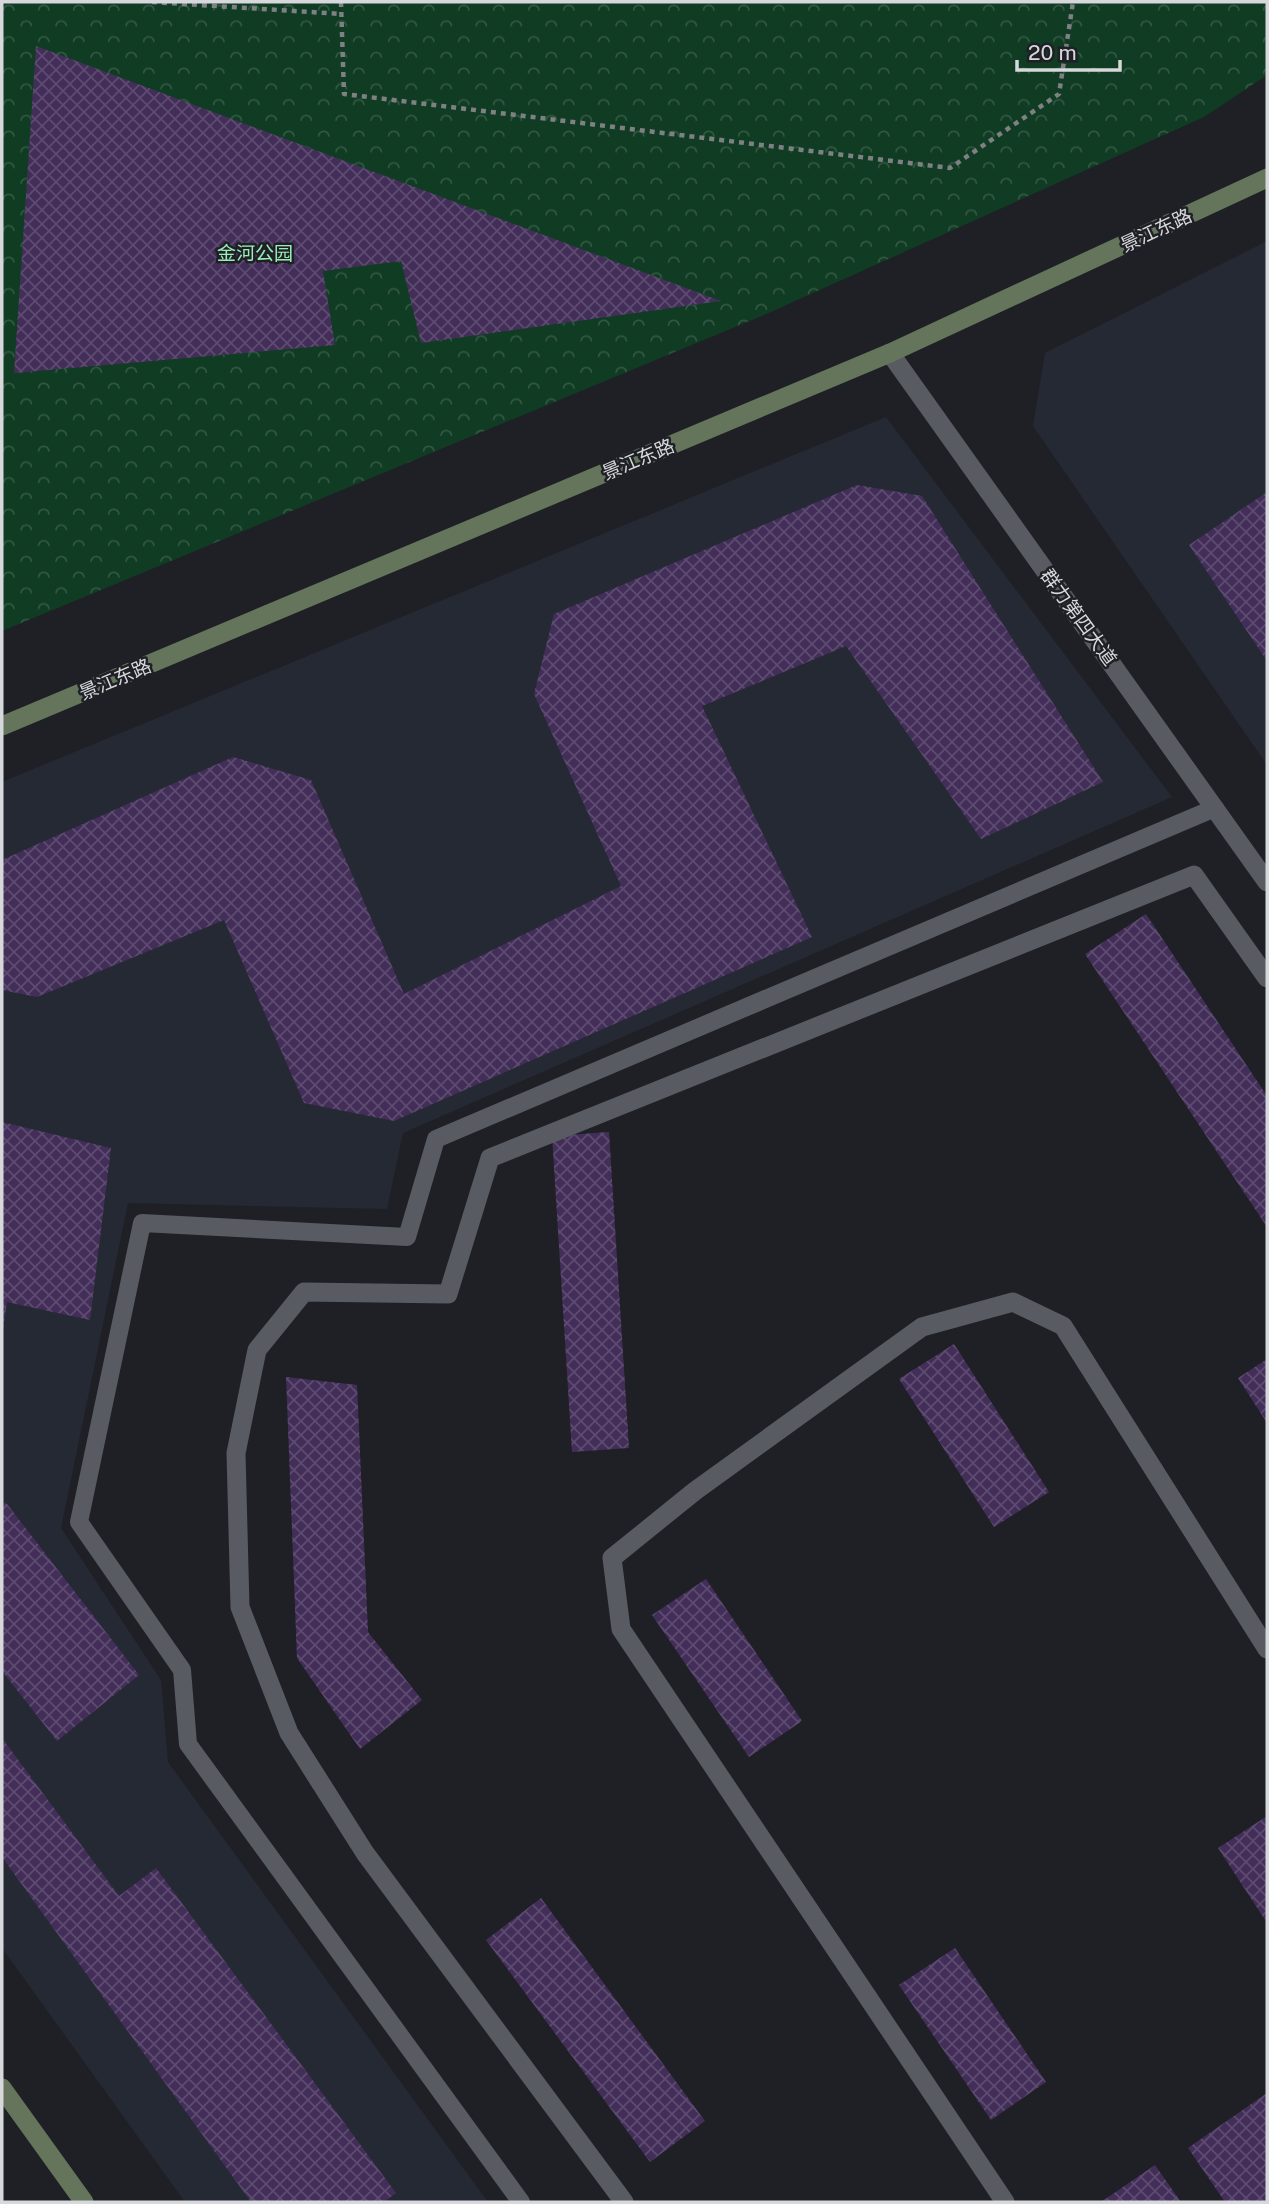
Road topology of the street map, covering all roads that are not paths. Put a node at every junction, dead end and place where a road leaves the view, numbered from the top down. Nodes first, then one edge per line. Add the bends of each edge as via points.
1 (1267, 178) edge
2 (890, 353) junction
3 (2, 726) edge
4 (1215, 808) junction
5 (1267, 881) edge
6 (1267, 978) edge
7 (1267, 1649) edge
8 (2, 2088) edge
9 (84, 2202) edge
10 (521, 2202) edge
11 (624, 2202) edge
12 (1004, 2202) edge

1 - 2 main road, 景江东路
2 - 3 main road, 景江东路
2 - 4 street, 群力第四大道
4 - 5 street, 群力第四大道
4 - 10 lane via 436,1139 407,1237 142,1223 79,1522 182,1670 188,1744
6 - 11 street via 1194,875 489,1158 448,1294 304,1292 257,1350 236,1453 240,1607 289,1733 365,1853
7 - 12 street via 1063,1326 1013,1302 922,1327 695,1491 612,1558 621,1629
8 - 9 main road

